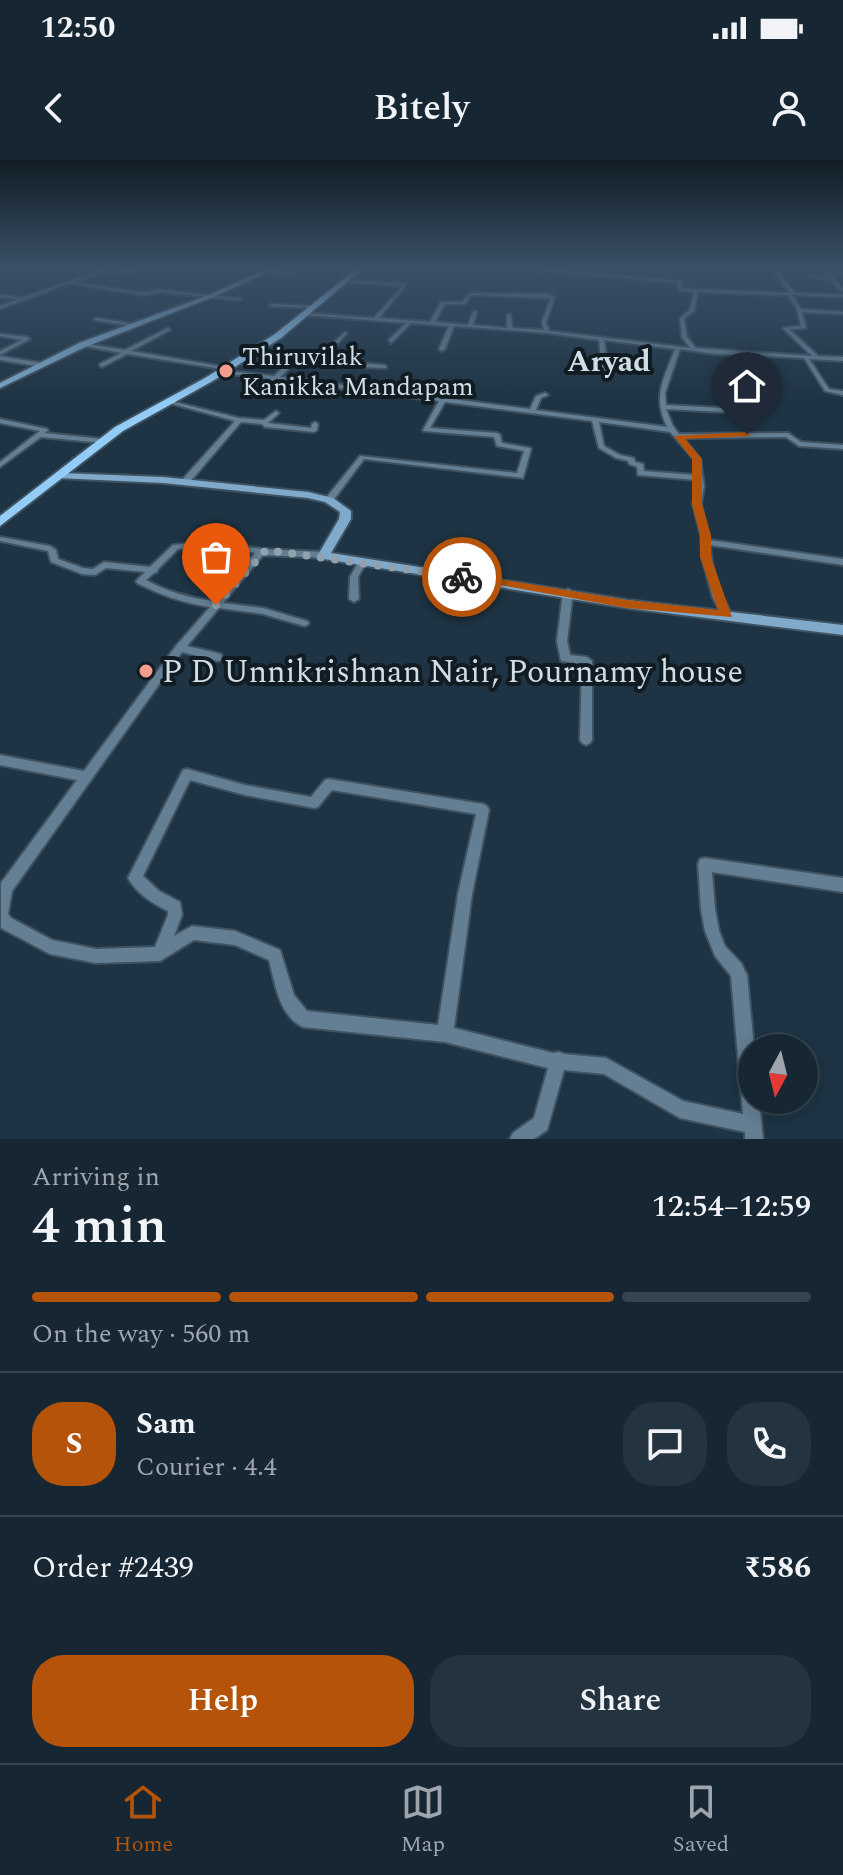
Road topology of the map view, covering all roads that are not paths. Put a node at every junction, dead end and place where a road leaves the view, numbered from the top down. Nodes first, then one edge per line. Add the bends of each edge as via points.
1 (169, 312) edge
2 (308, 312) edge
3 (324, 312) edge
4 (382, 312) edge
5 (438, 312) edge
6 (475, 312) dead end
7 (548, 312) edge
8 (691, 312) edge
9 (800, 312) joint
10 (509, 315) dead end
11 (843, 315) edge
12 (376, 318) junction
13 (96, 319) dead end
14 (410, 321) junction
15 (432, 323) junction
16 (133, 325) junction
17 (452, 325) junction
18 (470, 326) junction
19 (168, 329) dead end
20 (510, 329) junction
21 (547, 332) junction
22 (345, 333) dead end
23 (0, 335) edge
24 (601, 339) junction
25 (391, 341) dead end
26 (82, 345) junction
27 (678, 348) junction
28 (442, 349) dead end
29 (695, 350) junction
30 (127, 352) junction
31 (0, 355) edge
32 (328, 356) junction
33 (805, 356) junction
34 (816, 357) junction
35 (843, 359) edge
36 (42, 365) junction
37 (102, 365) dead end
38 (384, 367) dead end
39 (225, 370) junction
40 (606, 378) dead end
41 (273, 379) junction
42 (0, 386) edge
43 (263, 390) dead end
44 (843, 393) edge
45 (545, 395) dead end
46 (168, 401) junction
47 (442, 402) junction
48 (663, 407) junction
49 (723, 410) dead end
50 (532, 412) junction
51 (276, 413) dead end
52 (595, 419) junction
53 (239, 420) junction
54 (0, 421) edge
55 (265, 422) junction
56 (315, 424) dead end
57 (676, 433) junction
58 (42, 435) junction
59 (103, 441) junction
60 (843, 447) edge
61 (2, 462) edge
62 (61, 476) junction
63 (699, 478) junction
64 (185, 482) junction
65 (329, 500) junction
66 (0, 522) edge
67 (0, 539) edge
68 (705, 542) junction
69 (261, 552) junction
70 (324, 555) junction
71 (363, 561) junction
72 (843, 562) edge
73 (154, 570) junction
74 (568, 592) junction
75 (354, 599) dead end
76 (216, 605) junction
77 (727, 615) junction
78 (304, 623) dead end
79 (843, 630) edge
80 (180, 648) junction
81 (217, 657) dead end
82 (586, 740) dead end
83 (0, 760) edge
84 (88, 777) junction
85 (843, 885) edge
86 (3, 888) edge
87 (160, 954) junction
88 (445, 1034) junction
89 (559, 1060) junction
90 (754, 1132) edge
91 (519, 1139) edge

1 - 16 main road
2 - 39 main road
3 - 12 street
4 - 12 street
5 - 15 street
6 - 18 street
7 - 21 street
8 - 29 street via 682,318 685,337
9 - 11 street
9 - 34 street via 804,327 785,328
10 - 20 street
12 - 14 street
13 - 16 street
14 - 15 street
14 - 25 street
15 - 17 street
16 - 26 main road
17 - 18 street
17 - 28 street
18 - 20 street
19 - 30 street
20 - 21 street
21 - 24 street
22 - 32 street
23 - 31 street via 27,339
24 - 27 street
24 - 40 street
26 - 30 street
26 - 36 main road
27 - 29 street
27 - 48 street via 673,371 663,385
29 - 33 street
30 - 37 street
30 - 39 street
31 - 36 street
32 - 38 street
32 - 41 street via 300,355
33 - 34 street
33 - 44 street via 827,390
34 - 35 street
36 - 42 main road
39 - 41 street
39 - 46 main road
41 - 43 street
41 - 47 street
45 - 50 street via 538,397
46 - 53 street
46 - 59 main road
47 - 50 street
47 - 65 street via 426,430 497,435 499,445 528,449 520,476 362,457
48 - 49 street
48 - 57 street
50 - 52 street
51 - 55 street
52 - 57 street
52 - 63 street via 601,447 632,459 641,473
53 - 55 street
53 - 64 street
54 - 58 street via 45,427
55 - 56 street via 314,430
57 - 60 street via 788,435 799,444
57 - 63 street via 697,459
58 - 59 street
58 - 61 street
59 - 62 main road
62 - 64 main road
62 - 66 main road
63 - 68 street via 697,504
64 - 65 main road
65 - 70 main road via 346,511
67 - 73 street via 47,548 54,560 82,571 95,572 104,565
68 - 72 street
68 - 77 street
69 - 70 street
69 - 73 street via 214,543 176,547
69 - 76 street
70 - 71 main road
71 - 74 main road
71 - 75 street via 354,577
73 - 76 street via 140,581 161,595
74 - 77 main road
74 - 82 street via 562,641 565,658 587,661
76 - 78 street via 278,611
76 - 80 street
77 - 79 main road
80 - 81 street
80 - 84 street
83 - 84 street
84 - 86 street
85 - 90 street via 705,864 712,926 720,951 739,975
86 - 87 street via 0,916 50,947 96,956
87 - 88 street via 192,933 235,938 275,955 287,999 303,1019
87 - 88 street via 175,907 135,878 187,774 314,803 329,784 483,810
88 - 89 street
89 - 90 street via 606,1066 680,1109
89 - 91 street via 541,1124

